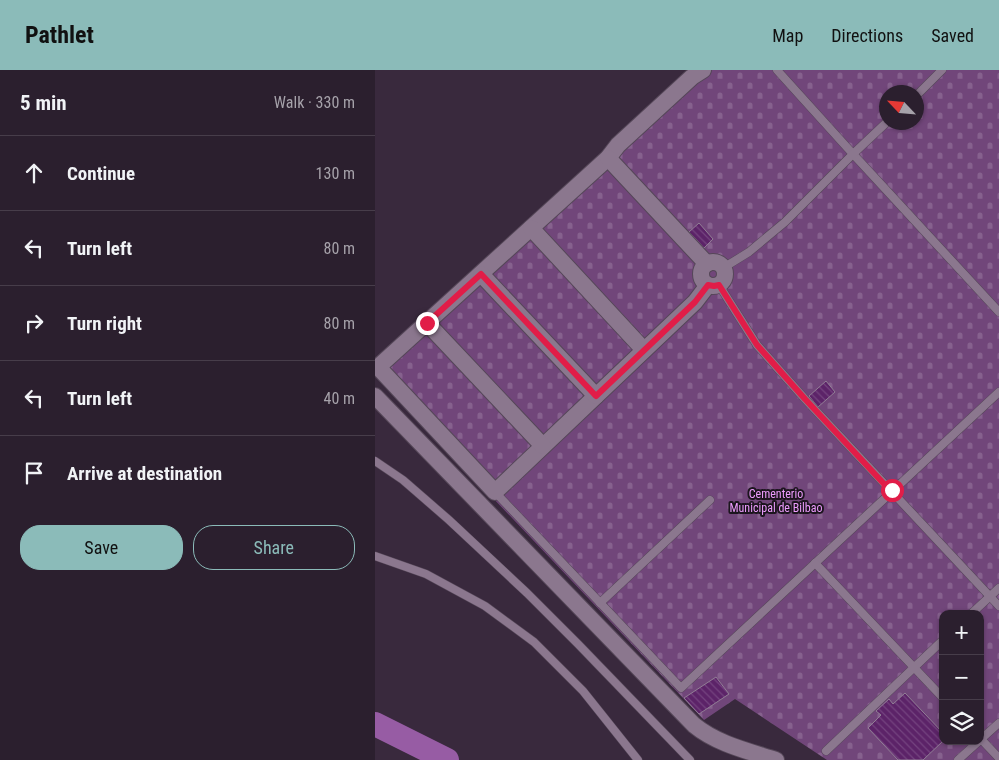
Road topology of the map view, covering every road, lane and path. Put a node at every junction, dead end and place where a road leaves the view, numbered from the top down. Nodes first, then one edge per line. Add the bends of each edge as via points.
1 (703, 70) edge
2 (777, 70) edge
3 (942, 70) edge
4 (924, 88) edge
5 (879, 130) edge
6 (853, 154) junction
7 (608, 158) junction
8 (531, 228) junction
9 (707, 264) junction
10 (723, 268) junction
11 (481, 274) junction
12 (713, 285) junction
13 (999, 312) edge
14 (427, 323) junction
15 (645, 350) junction
16 (999, 392) edge
17 (375, 396) edge
18 (596, 396) junction
19 (543, 446) junction
20 (375, 461) edge
21 (892, 490) junction
22 (495, 492) junction
23 (710, 500) dead end
24 (375, 556) edge
25 (815, 563) junction
26 (999, 588) edge
27 (990, 596) junction
28 (600, 603) junction
29 (999, 606) edge
30 (975, 610) edge
31 (939, 644) edge
32 (913, 667) junction
33 (939, 694) edge
34 (999, 723) edge
35 (984, 736) edge
36 (984, 744) edge
37 (975, 745) edge
38 (826, 751) dead end
39 (999, 758) edge
40 (639, 760) edge
41 (690, 760) edge
42 (776, 760) edge
43 (959, 760) edge

1 - 7 street
2 - 6 lane
3 - 4 lane
5 - 6 lane
6 - 10 lane via 778,228
6 - 13 lane
7 - 8 street
7 - 9 street
8 - 11 street
8 - 15 street
9 - 10 street via 713,262
9 - 12 street via 701,274 703,280
10 - 12 street via 724,280
11 - 14 street
11 - 18 street
12 - 15 street
12 - 21 lane via 757,345
14 - 19 street
14 - 22 street via 378,367
15 - 18 street
16 - 21 lane
17 - 42 street via 694,725 716,740
18 - 19 street
19 - 22 street
20 - 41 lane via 423,497 527,593
21 - 25 lane
21 - 27 lane
22 - 28 lane
23 - 28 lane
24 - 40 lane via 426,574 485,606 534,642 583,691
25 - 28 lane via 681,688
25 - 32 lane
26 - 27 lane
27 - 29 lane
27 - 30 lane
31 - 32 lane
32 - 33 lane
32 - 38 lane
34 - 35 lane
36 - 39 lane
37 - 43 lane

